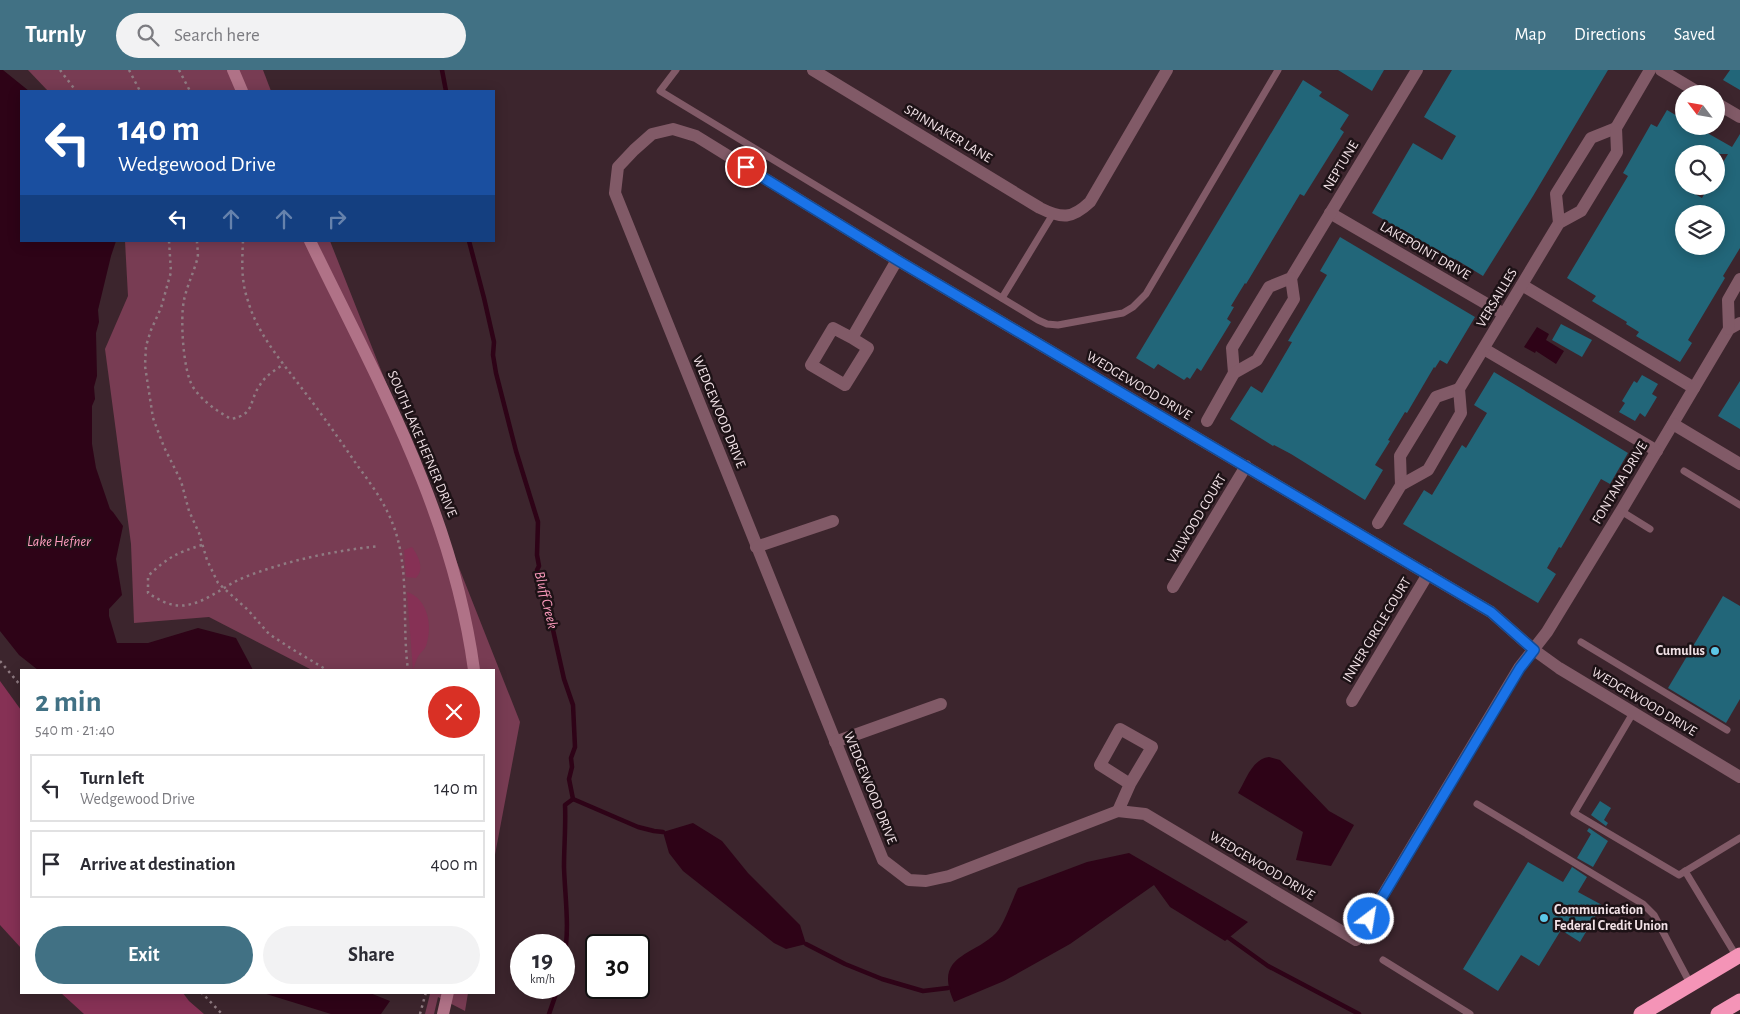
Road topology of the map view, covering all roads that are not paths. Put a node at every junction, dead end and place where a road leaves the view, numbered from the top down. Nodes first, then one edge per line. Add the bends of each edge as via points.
1 (233, 70) edge
2 (676, 70) edge
3 (813, 70) edge
4 (1167, 70) edge
5 (1278, 70) edge
6 (1417, 70) edge
7 (1650, 70) edge
8 (1661, 70) edge
9 (1685, 85) edge
10 (242, 90) edge
11 (1725, 109) edge
12 (1740, 118) edge
13 (1616, 128) junction
14 (1330, 213) junction
15 (1053, 214) junction
16 (1559, 223) junction
17 (310, 242) edge
18 (897, 260) junction
19 (1291, 278) junction
20 (1740, 279) edge
21 (1522, 285) junction
22 (1002, 298) junction
23 (1504, 314) junction
24 (1734, 326) edge
25 (852, 338) junction
26 (1484, 349) junction
27 (1234, 373) junction
28 (1460, 388) junction
29 (1694, 388) junction
30 (1207, 421) dead end
31 (1673, 424) junction
32 (1657, 451) junction
33 (1740, 464) edge
34 (1246, 466) junction
35 (1684, 471) dead end
36 (1401, 485) junction
37 (1740, 505) edge
38 (1621, 511) junction
39 (833, 521) dead end
40 (1378, 523) dead end
41 (1650, 529) dead end
42 (756, 546) junction
43 (1428, 574) junction
44 (1173, 587) dead end
45 (1581, 642) dead end
46 (1534, 650) junction
47 (474, 669) edge
48 (1352, 702) dead end
49 (941, 704) dead end
50 (1633, 713) junction
51 (1727, 730) dead end
52 (835, 742) junction
53 (1740, 777) edge
54 (1130, 784) dead end
55 (1477, 804) dead end
56 (1118, 811) junction
57 (1740, 838) edge
58 (1685, 871) junction
59 (1739, 956) edge
60 (1383, 960) dead end
61 (1691, 985) junction
62 (448, 994) edge
63 (1740, 1001) edge
64 (443, 1014) edge
65 (1470, 1014) edge
66 (1641, 1014) edge
67 (1718, 1014) edge

1 - 10 street
2 - 22 lane via 660,92
3 - 15 street, SPINNAKER LANE
4 - 15 street, SPINNAKER LANE via 1090,202 1070,216
5 - 22 lane via 1146,294 1133,307 1058,325 1047,324
6 - 14 street, NEPTUNE
7 - 13 street
8 - 9 street
11 - 12 street
13 - 16 street via 1617,152 1581,211
13 - 16 street via 1591,138 1556,194
14 - 19 street, NEPTUNE
14 - 23 street, LAKEPOINT DRIVE
15 - 22 lane
16 - 21 street, VERSAILLES
17 - 47 street, SOUTH LAKE HEFNER DRIVE via 394,413 426,488 455,576
18 - 25 street
18 - 34 street, WEDGEWOOD DRIVE
18 - 42 street, WEDGEWOOD DRIVE via 696,136 673,129 652,134 618,167 615,193
19 - 27 street via 1294,298 1257,360
19 - 27 street via 1269,287 1232,348
20 - 24 street, FONTANA DRIVE via 1728,300
21 - 23 street, VERSAILLES
21 - 29 street
23 - 26 street, VERSAILLES
24 - 29 street, FONTANA DRIVE
25 - 25 street via 833,328 811,365 846,385 868,348
26 - 28 street, VERSAILLES
26 - 32 street
27 - 30 street
28 - 36 street via 1461,413 1428,470
28 - 36 street via 1436,397 1405,447 1400,456
29 - 31 street, FONTANA DRIVE
31 - 32 street, FONTANA DRIVE
31 - 33 street
32 - 38 street, FONTANA DRIVE
34 - 43 street, WEDGEWOOD DRIVE
34 - 44 street, VALWOOD COURT
35 - 37 lane
36 - 40 street
38 - 41 lane
38 - 46 street, FONTANA DRIVE
39 - 42 street
42 - 52 street, WEDGEWOOD DRIVE
43 - 46 street, WEDGEWOOD DRIVE via 1491,612
43 - 48 street, INNER CIRCLE COURT
45 - 51 lane
46 - 50 street, WEDGEWOOD DRIVE
46 - 56 street, WEDGEWOOD DRIVE via 1520,668 1356,940 1145,814
49 - 52 street
50 - 53 street, WEDGEWOOD DRIVE
50 - 58 lane via 1574,813 1679,875
52 - 56 street, WEDGEWOOD DRIVE via 883,860 909,880 926,881 949,876
54 - 56 street
55 - 61 lane via 1643,904 1654,915
57 - 58 lane
58 - 59 lane
59 - 61 highway
60 - 65 lane
61 - 66 highway
62 - 64 street
63 - 67 highway

